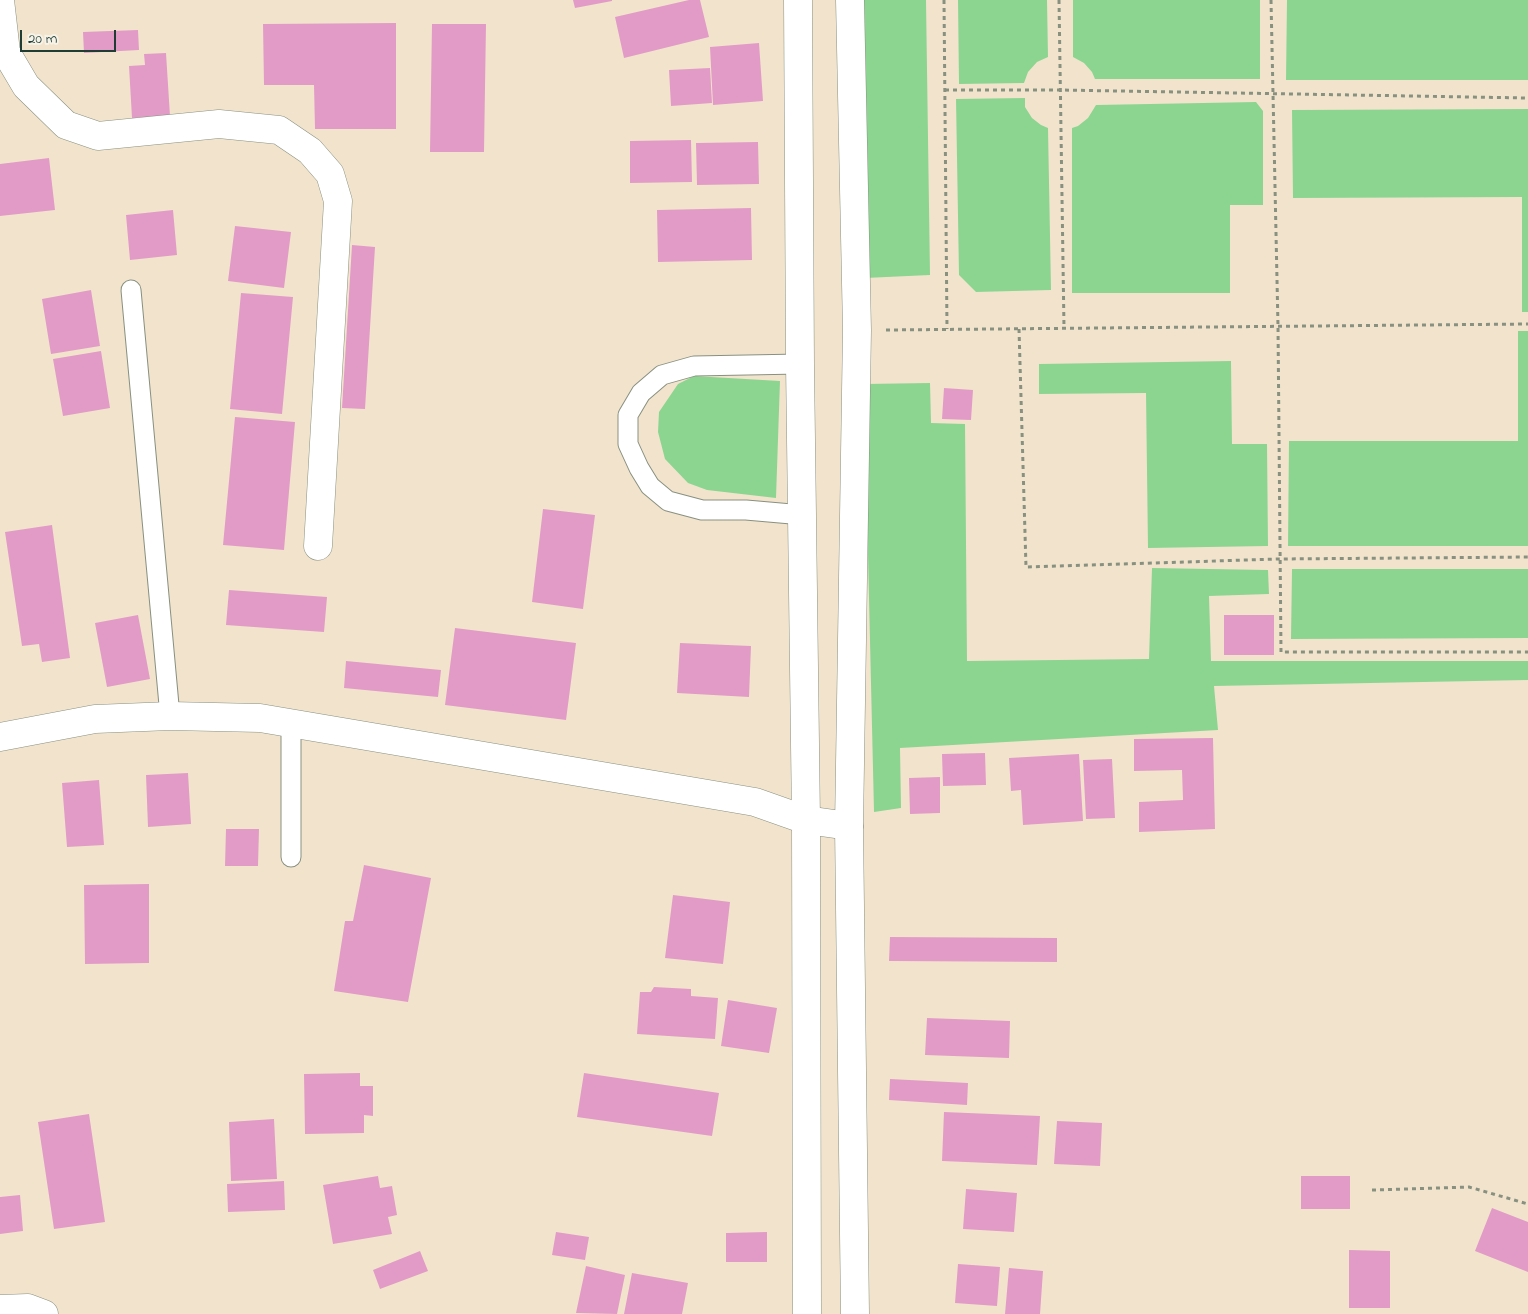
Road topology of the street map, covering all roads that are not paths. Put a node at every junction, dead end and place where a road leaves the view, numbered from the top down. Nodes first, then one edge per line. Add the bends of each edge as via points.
1 (0, 0) edge
2 (798, 0) edge
3 (850, 0) edge
4 (3, 54) edge
5 (132, 290) dead end
6 (800, 364) junction
7 (803, 515) junction
8 (318, 546) dead end
9 (170, 716) junction
10 (291, 723) junction
11 (0, 737) edge
12 (806, 820) junction
13 (849, 826) junction
14 (291, 857) dead end
15 (0, 1309) edge
16 (44, 1314) edge
17 (807, 1314) edge
18 (855, 1314) edge

1 - 4 street
2 - 6 street
3 - 13 street via 858,330
4 - 8 street via 26,86 66,125 98,136 219,124 279,130 310,151 330,174 338,201
5 - 9 lane
6 - 7 street
6 - 7 lane via 694,366 662,375 641,393 628,415 628,444 650,486 668,501 702,510
7 - 12 street
9 - 10 street via 260,718
9 - 11 street via 94,719
10 - 12 street via 755,802
10 - 14 lane
12 - 13 street
12 - 17 street
13 - 18 street
15 - 16 street via 28,1308

